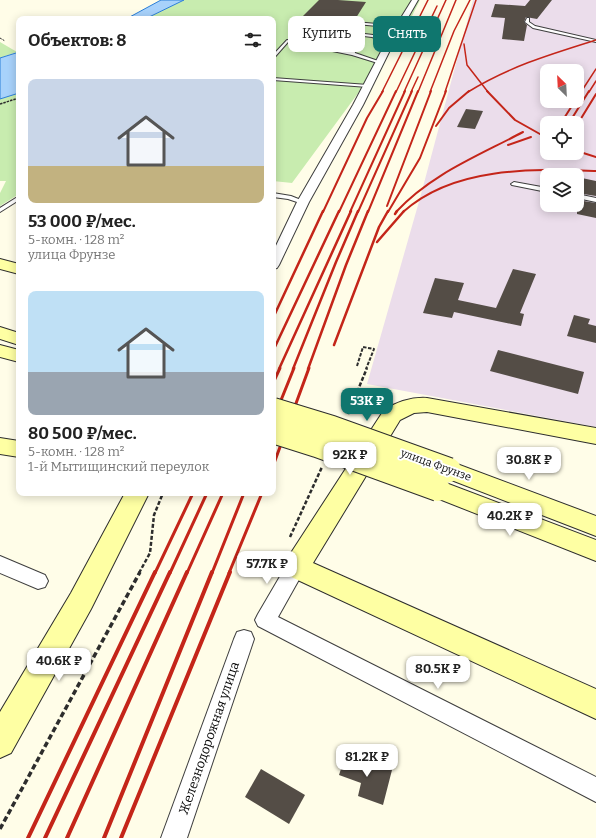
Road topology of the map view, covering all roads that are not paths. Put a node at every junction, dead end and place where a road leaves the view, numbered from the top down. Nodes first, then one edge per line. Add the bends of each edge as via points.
1 (415, 0) edge
2 (406, 16) edge
3 (528, 19) dead end
4 (596, 41) edge
5 (385, 52) edge
6 (276, 54) edge
7 (353, 54) joint
8 (380, 63) junction
9 (276, 79) edge
10 (368, 86) junction
11 (514, 184) dead end
12 (540, 189) edge
13 (276, 195) edge
14 (584, 197) edge
15 (16, 200) edge
16 (596, 200) edge
17 (303, 202) junction
18 (0, 210) edge
19 (276, 259) edge
20 (0, 264) edge
21 (16, 268) edge
22 (0, 333) edge
23 (16, 338) edge
24 (0, 351) edge
25 (16, 355) edge
26 (276, 411) edge
27 (276, 432) edge
28 (596, 436) edge
29 (0, 446) edge
30 (16, 449) edge
31 (444, 480) junction
32 (135, 496) edge
33 (596, 526) edge
34 (596, 551) edge
35 (292, 555) junction
36 (0, 564) edge
37 (38, 581) dead end
38 (244, 639) dead end
39 (596, 704) edge
40 (0, 742) edge
41 (596, 790) edge
42 (174, 838) edge

1 - 2 street
3 - 4 lane via 527,22 534,27
5 - 8 street
6 - 7 lane via 287,41
7 - 8 lane
8 - 10 street
9 - 10 lane
10 - 17 street
11 - 12 lane
13 - 17 lane
14 - 16 lane
15 - 18 lane
17 - 19 street
20 - 21 main road
22 - 23 main road
24 - 25 main road
26 - 31 main road, улица Фрунзе, bridge via 332,428
27 - 31 main road, улица Фрунзе, bridge
28 - 35 main road via 427,405 401,409 392,415
29 - 30 main road
31 - 33 main road, улица Фрунзе
31 - 34 main road, улица Фрунзе
32 - 40 main road via 81,600
35 - 39 main road
35 - 41 street via 265,620
36 - 37 street
38 - 42 street, Железнодорожная улица

